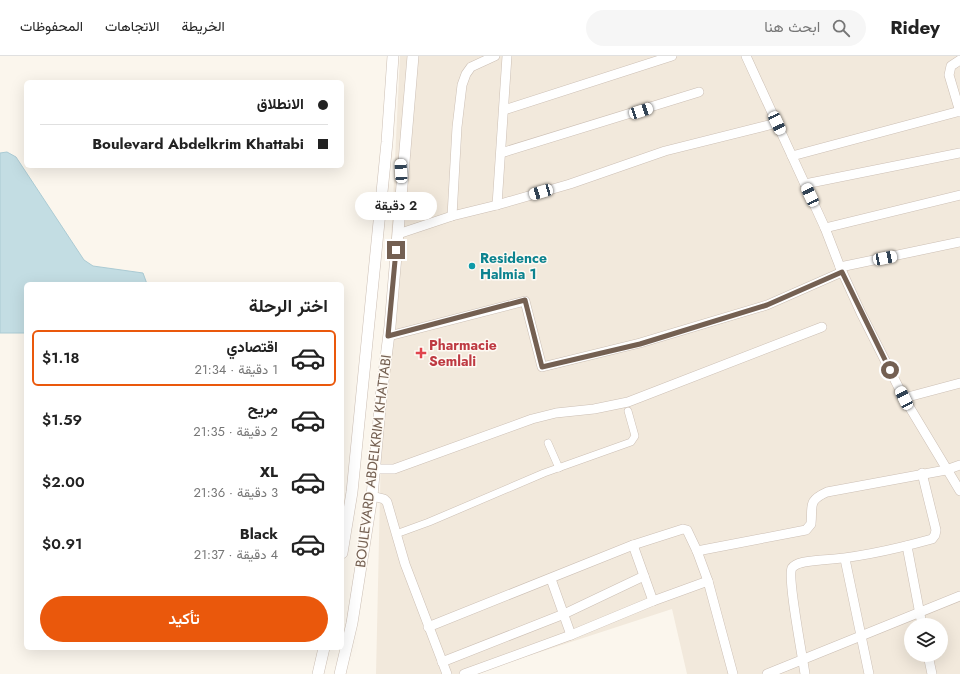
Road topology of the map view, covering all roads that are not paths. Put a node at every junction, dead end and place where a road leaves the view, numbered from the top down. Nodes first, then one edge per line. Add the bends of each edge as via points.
1 (393, 56) edge
2 (413, 56) edge
3 (495, 56) edge
4 (507, 56) edge
5 (672, 56) edge
6 (747, 56) edge
7 (960, 60) edge
8 (699, 92) dead end
9 (504, 110) junction
10 (960, 111) edge
11 (777, 123) junction
12 (387, 142) junction
13 (501, 153) junction
14 (960, 153) edge
15 (792, 156) junction
16 (402, 180) junction
17 (805, 184) junction
18 (960, 195) edge
19 (497, 205) junction
20 (452, 216) junction
21 (825, 228) junction
22 (398, 234) junction
23 (960, 242) edge
24 (841, 269) junction
25 (822, 327) dead end
26 (388, 336) junction
27 (960, 383) edge
28 (904, 398) junction
29 (628, 411) dead end
30 (548, 443) dead end
31 (960, 465) edge
32 (559, 468) junction
33 (374, 470) junction
34 (946, 470) junction
35 (922, 473) junction
36 (960, 490) edge
37 (372, 496) junction
38 (396, 534) junction
39 (344, 541) edge
40 (633, 545) junction
41 (907, 546) junction
42 (697, 552) junction
43 (845, 559) junction
44 (644, 576) junction
45 (551, 579) junction
46 (708, 581) junction
47 (960, 596) edge
48 (654, 601) junction
49 (920, 612) junction
50 (564, 614) junction
51 (921, 618) edge
52 (428, 627) junction
53 (571, 635) junction
54 (861, 636) junction
55 (324, 650) edge
56 (802, 660) junction
57 (442, 662) junction
58 (929, 662) edge
59 (318, 674) edge
60 (340, 674) edge
61 (447, 674) edge
62 (464, 674) edge
63 (733, 674) edge
64 (767, 674) edge
65 (805, 674) edge
66 (869, 674) edge
67 (932, 674) edge

1 - 12 street, BOULEVARD ABDELKRIM KHATTABI
2 - 16 street, BOULEVARD ABDELKRIM KHATTABI
3 - 20 street via 471,68 462,85
4 - 9 street
5 - 9 street
6 - 11 street
7 - 10 street via 951,66 950,75
8 - 13 street
9 - 13 street
10 - 15 street
11 - 15 street
11 - 19 street via 665,151 570,184
12 - 16 street via 391,136 398,136 400,139
12 - 39 street, BOULEVARD ABDELKRIM KHATTABI via 352,492
13 - 19 street
14 - 17 street
15 - 17 street
16 - 22 street, BOULEVARD ABDELKRIM KHATTABI
17 - 21 street
18 - 21 street
19 - 20 street
20 - 22 street
21 - 24 street
22 - 26 street, BOULEVARD ABDELKRIM KHATTABI
23 - 24 street
24 - 26 street via 767,305 640,344 542,367 525,300
24 - 28 street
25 - 33 street via 628,402 532,419 394,469
26 - 33 street, BOULEVARD ABDELKRIM KHATTABI
27 - 28 street
28 - 34 street
29 - 32 street via 635,436 630,442
30 - 32 street
31 - 34 street
32 - 38 street
33 - 37 street, BOULEVARD ABDELKRIM KHATTABI
34 - 35 street
34 - 36 street
35 - 41 street via 936,534 932,539
35 - 42 street via 827,492 812,503 811,524 806,530
37 - 38 street via 387,502
37 - 60 street, BOULEVARD ABDELKRIM KHATTABI via 352,623
38 - 52 street
40 - 42 street via 685,529
40 - 44 street
40 - 45 street
41 - 43 street
41 - 49 street
42 - 46 street
43 - 54 street
43 - 56 street via 812,561 797,565 791,571
44 - 48 street
44 - 50 street
45 - 50 street
45 - 52 street
46 - 48 street
46 - 63 street
47 - 49 street
48 - 53 street
49 - 51 street
49 - 54 street
50 - 53 street
50 - 57 street
52 - 57 street
53 - 62 street
54 - 56 street
54 - 66 street
55 - 59 street
56 - 64 street
56 - 65 street
57 - 61 street
58 - 67 street

